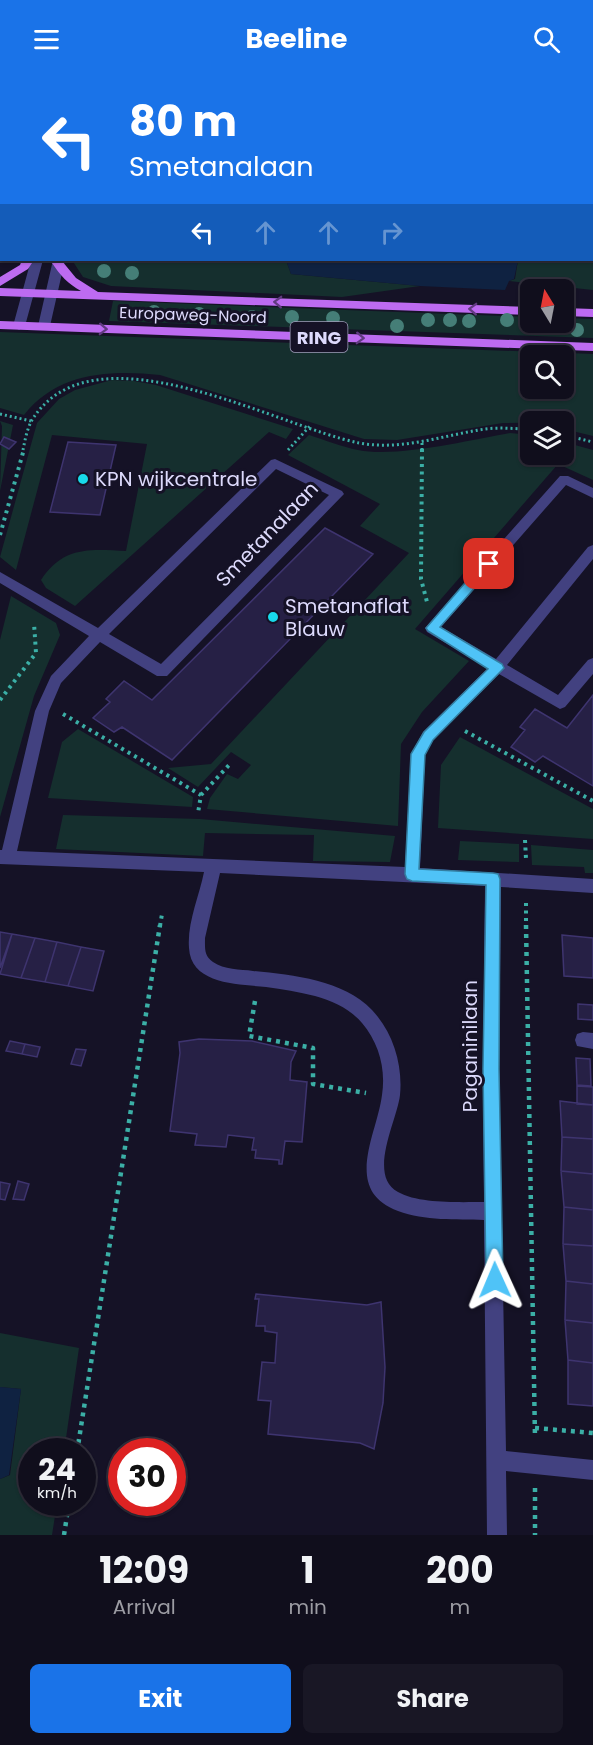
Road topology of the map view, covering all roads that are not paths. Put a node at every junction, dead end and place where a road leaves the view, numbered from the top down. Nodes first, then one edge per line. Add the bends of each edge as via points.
1 (27, 261) edge
2 (37, 261) edge
3 (58, 261) edge
4 (0, 282) edge
5 (0, 292) edge
6 (27, 293) junction
7 (51, 294) junction
8 (98, 295) junction
9 (520, 311) edge
10 (574, 312) edge
11 (593, 313) edge
12 (0, 325) edge
13 (19, 326) junction
14 (44, 326) junction
15 (593, 347) edge
16 (593, 493) edge
17 (593, 550) edge
18 (0, 577) edge
19 (99, 635) junction
20 (593, 664) edge
21 (497, 668) junction
22 (4, 858) edge
23 (213, 868) junction
24 (412, 874) junction
25 (493, 879) junction
26 (593, 886) edge
27 (494, 1212) junction
28 (497, 1460) junction
29 (593, 1470) edge
30 (497, 1535) edge

1 - 4 main road
2 - 6 street
3 - 7 street
3 - 8 main road via 72,281
5 - 6 main road, Europaweg-Noord / RING
6 - 7 main road, Europaweg-Noord / RING
6 - 13 street
7 - 8 main road, Europaweg-Noord / RING
7 - 14 street
9 -> 8 main road, Europaweg-Noord / RING
10 - 11 main road
12 - 13 main road, Europaweg-Noord / RING
13 - 14 main road, Europaweg-Noord / RING
14 -> 15 main road, Europaweg-Noord / RING
16 - 21 street via 564,479 432,628
17 - 21 street
18 - 19 street, Smetanalaan
19 - 19 street, Smetanalaan via 162,672 338,494 275,464
19 - 22 street via 56,680 45,703
20 - 21 street via 560,703
21 - 24 street via 428,736 418,754
22 - 23 street
23 - 24 street
23 - 27 street via 196,941 198,957 211,971 329,993 360,1010 381,1035 390,1069 391,1097 376,1154 379,1187 389,1197 415,1207
24 - 25 street
25 - 26 street
25 - 27 street, Paganinilaan
27 - 28 street, Paganinilaan
28 - 29 street
28 - 30 street, Paganinilaan

